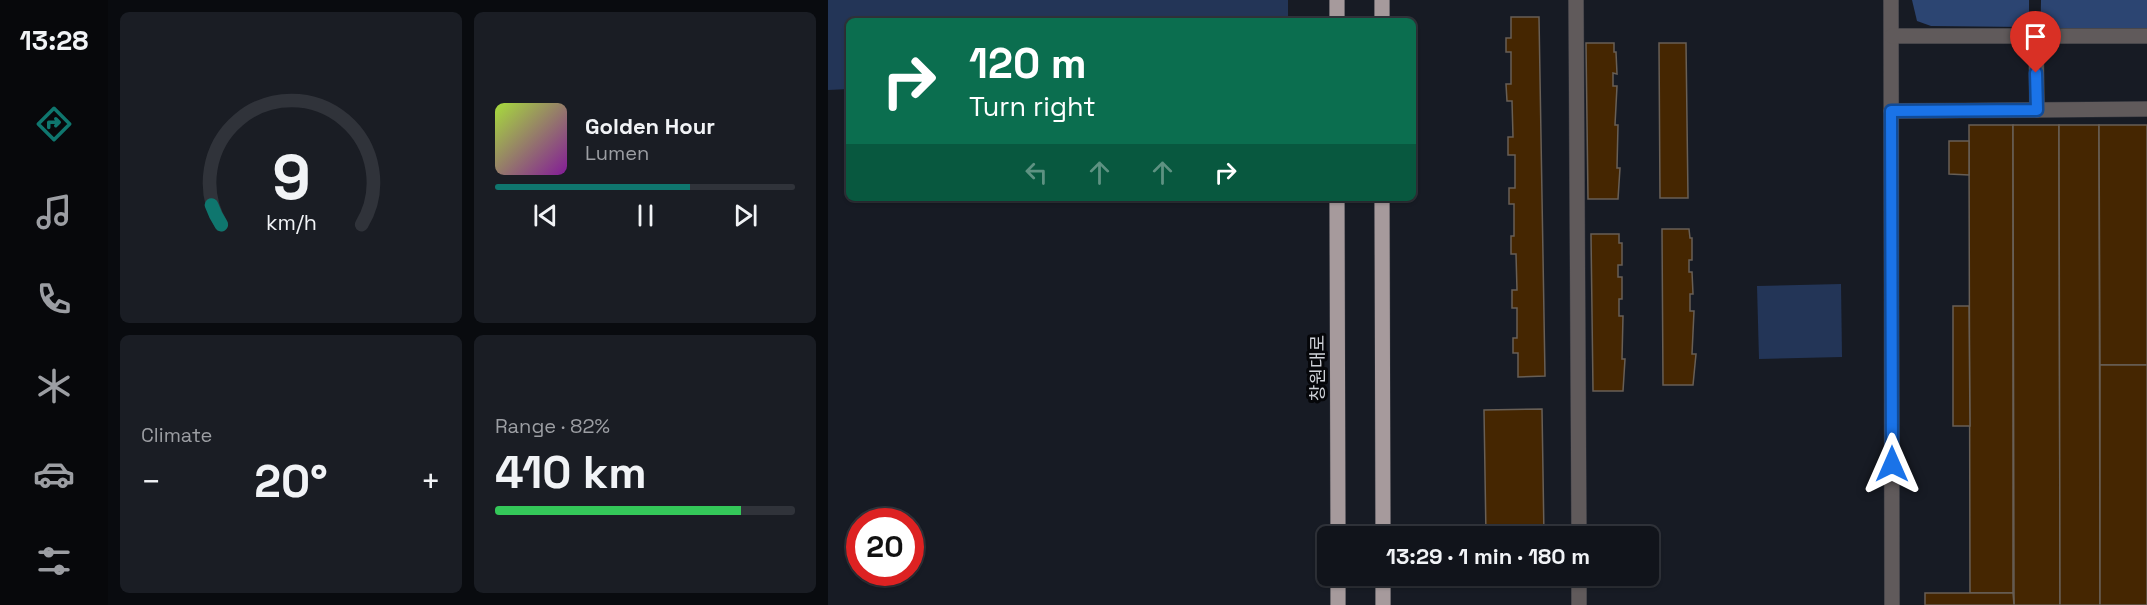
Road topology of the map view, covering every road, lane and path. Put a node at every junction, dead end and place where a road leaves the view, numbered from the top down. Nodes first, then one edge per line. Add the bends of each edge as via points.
1 (1337, 0) edge
2 (1382, 0) edge
3 (1576, 0) edge
4 (1890, 0) edge
5 (1337, 18) edge
6 (1382, 18) edge
7 (1892, 36) junction
8 (2036, 36) junction
9 (2147, 36) edge
10 (2037, 110) junction
11 (2147, 110) edge
12 (1891, 111) junction
13 (1337, 201) edge
14 (1382, 201) edge
15 (1338, 526) edge
16 (1383, 526) edge
17 (1579, 526) edge
18 (1338, 586) edge
19 (1383, 586) edge
20 (1579, 586) edge
21 (1338, 605) edge
22 (1383, 605) edge
23 (1580, 605) edge
24 (1892, 605) edge

1 - 5 main road
2 - 6 main road
3 - 17 street
4 - 7 street
7 - 8 street
7 - 12 street
8 - 9 street
8 - 10 street
10 - 11 street
10 - 12 street
12 - 24 street
13 - 15 main road, 창원대로
14 - 16 main road
18 - 21 main road
19 - 22 main road
20 - 23 street

